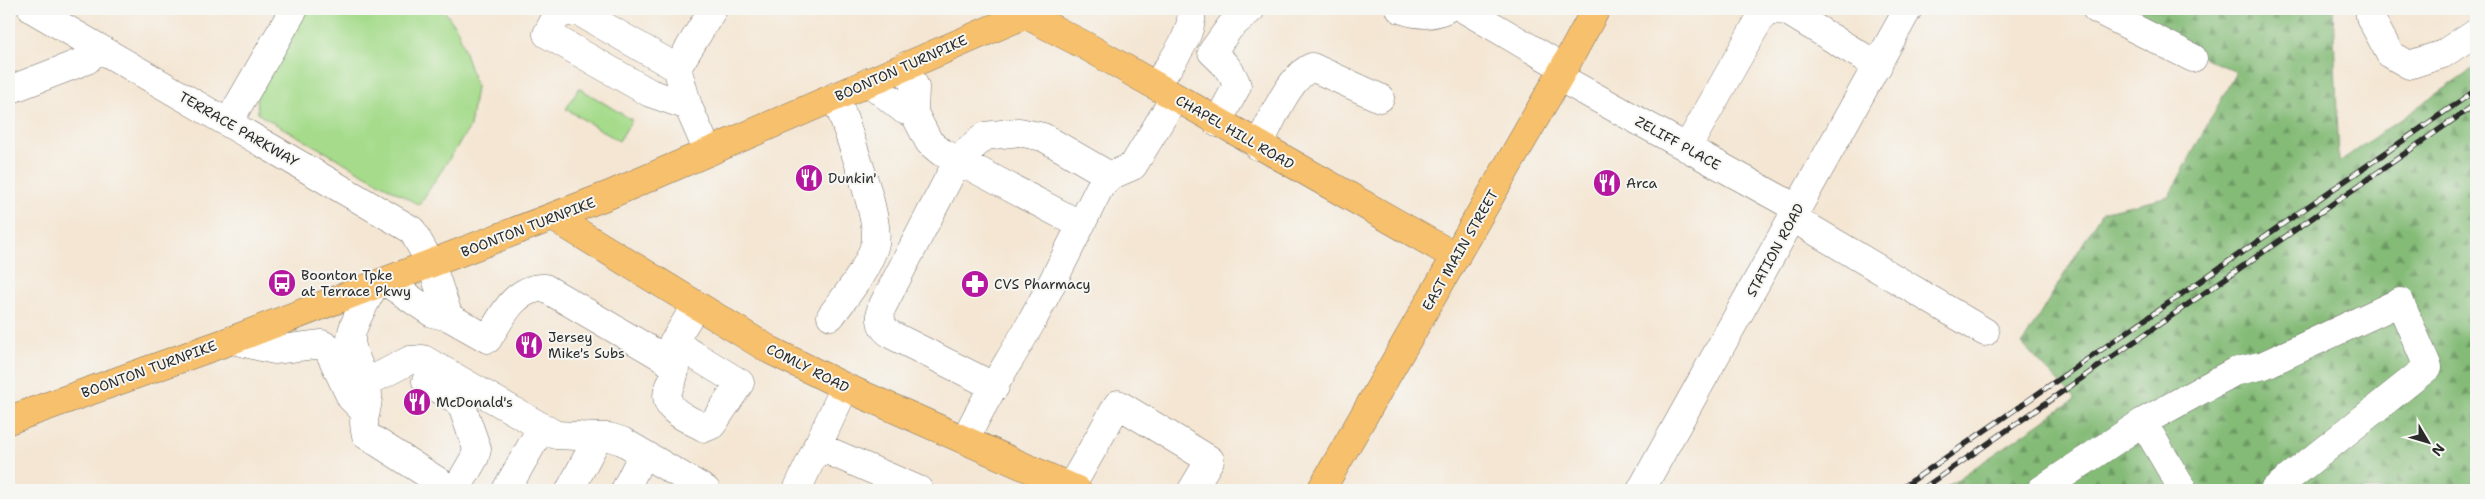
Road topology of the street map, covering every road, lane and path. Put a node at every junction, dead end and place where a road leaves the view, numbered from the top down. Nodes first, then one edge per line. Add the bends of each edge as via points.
1 (32, 9) edge
2 (294, 9) edge
3 (713, 9) edge
4 (1191, 9) edge
5 (1251, 9) edge
6 (1400, 9) edge
7 (1446, 9) edge
8 (1464, 9) edge
9 (1596, 9) edge
10 (1908, 9) edge
11 (2096, 9) edge
12 (2370, 9) edge
13 (1025, 11) edge
14 (2476, 32) edge
15 (1185, 38) junction
16 (98, 48) junction
17 (1212, 52) junction
18 (2193, 58) dead end
19 (905, 66) junction
20 (1878, 66) junction
21 (677, 68) junction
22 (1561, 72) junction
23 (868, 82) junction
24 (9, 90) edge
25 (1165, 92) junction
26 (836, 96) junction
27 (1380, 98) dead end
28 (688, 106) junction
29 (914, 113) junction
30 (228, 123) junction
31 (1217, 123) junction
32 (1258, 146) junction
33 (1688, 148) junction
34 (708, 152) junction
35 (958, 160) junction
36 (1110, 176) junction
37 (1795, 214) junction
38 (553, 217) junction
39 (1081, 226) junction
40 (1456, 257) junction
41 (431, 264) junction
42 (380, 284) junction
43 (696, 305) junction
44 (831, 316) dead end
45 (449, 317) junction
46 (1985, 332) dead end
47 (232, 340) junction
48 (401, 365) junction
49 (366, 383) junction
50 (845, 387) junction
51 (995, 387) junction
52 (364, 411) junction
53 (9, 420) edge
54 (2143, 422) junction
55 (542, 428) junction
56 (598, 437) junction
57 (965, 440) junction
58 (817, 446) junction
59 (643, 454) junction
60 (1064, 487) edge
61 (452, 490) edge
62 (456, 490) edge
63 (506, 490) edge
64 (570, 490) edge
65 (625, 490) edge
66 (706, 490) edge
67 (797, 490) edge
68 (918, 490) edge
69 (1192, 490) edge
70 (1321, 490) edge
71 (1641, 490) edge
72 (2041, 490) edge
73 (2183, 490) edge
74 (2274, 490) edge

1 - 16 street, TERRACE PARKWAY
2 - 30 street
3 - 21 street
4 - 15 street via 1192,19
5 - 17 street via 1230,27
6 - 7 street via 1413,14 1433,14
8 - 22 street, ZELIFF PLACE
9 - 22 main road, EAST MAIN STREET
10 - 20 street, STATION ROAD
11 - 18 street
12 - 14 street via 2370,17 2390,54 2409,65 2443,54
13 - 19 main road, BOONTON TURNPIKE
13 - 25 main road, CHAPEL HILL ROAD
15 - 17 street
15 - 25 street
16 - 24 street via 87,60
16 - 30 street, TERRACE PARKWAY
17 - 31 street via 1225,64 1237,86
19 - 23 main road, BOONTON TURNPIKE
19 - 29 street via 915,87
20 - 33 street via 1787,11 1774,10 1762,15
20 - 37 street, STATION ROAD
21 - 28 street
21 - 28 street via 576,10 557,15 547,34 650,93
22 - 33 street, ZELIFF PLACE
22 - 40 main road, EAST MAIN STREET
23 - 26 main road, BOONTON TURNPIKE
23 - 29 street via 904,110
25 - 31 main road, CHAPEL HILL ROAD
25 - 36 street via 1133,166
26 - 34 main road, BOONTON TURNPIKE
26 - 44 street via 875,213 875,243 856,282
27 - 32 street via 1312,66 1302,71 1294,82
28 - 34 street
29 - 35 street via 929,142
30 - 41 street, TERRACE PARKWAY via 412,230
31 - 32 main road, CHAPEL HILL ROAD
32 - 40 main road, CHAPEL HILL ROAD
33 - 37 street, ZELIFF PLACE
34 - 38 main road, BOONTON TURNPIKE via 610,196
35 - 36 street via 985,136 1019,132 1050,140
35 - 39 street
35 - 51 street via 881,309 880,321 884,330 892,335
36 - 39 street via 1100,187
37 - 46 street, ZELIFF PLACE
37 - 71 street, STATION ROAD
38 - 41 main road, BOONTON TURNPIKE
38 - 43 main road, COMLY ROAD
39 - 51 street
40 - 70 main road, EAST MAIN STREET
41 - 42 main road, BOONTON TURNPIKE
41 - 45 street, TERRACE PARKWAY
42 - 45 street via 432,313
42 - 47 main road, BOONTON TURNPIKE
42 - 49 street via 350,340
43 - 45 street via 668,350 545,288 536,288 518,296 488,339
43 - 50 main road, COMLY ROAD via 770,350
47 - 52 street via 274,350 322,344 327,348 351,398
47 - 53 main road, BOONTON TURNPIKE
48 - 49 street
48 - 55 street via 415,358 423,359
48 - 62 street via 458,401 463,409 477,449
49 - 52 street via 368,398
50 - 57 main road, COMLY ROAD
50 - 58 street
51 - 57 street via 981,406
52 - 61 street via 366,435
54 - 72 street
54 - 73 street
54 - 74 street via 2234,372 2264,365 2400,302 2428,367
55 - 56 street via 556,435
55 - 63 street
56 - 59 street via 622,441
56 - 64 street
57 - 60 main road, COMLY ROAD
58 - 67 street
58 - 68 street
59 - 65 street
59 - 66 street
60 - 69 street via 1118,404 1210,460

